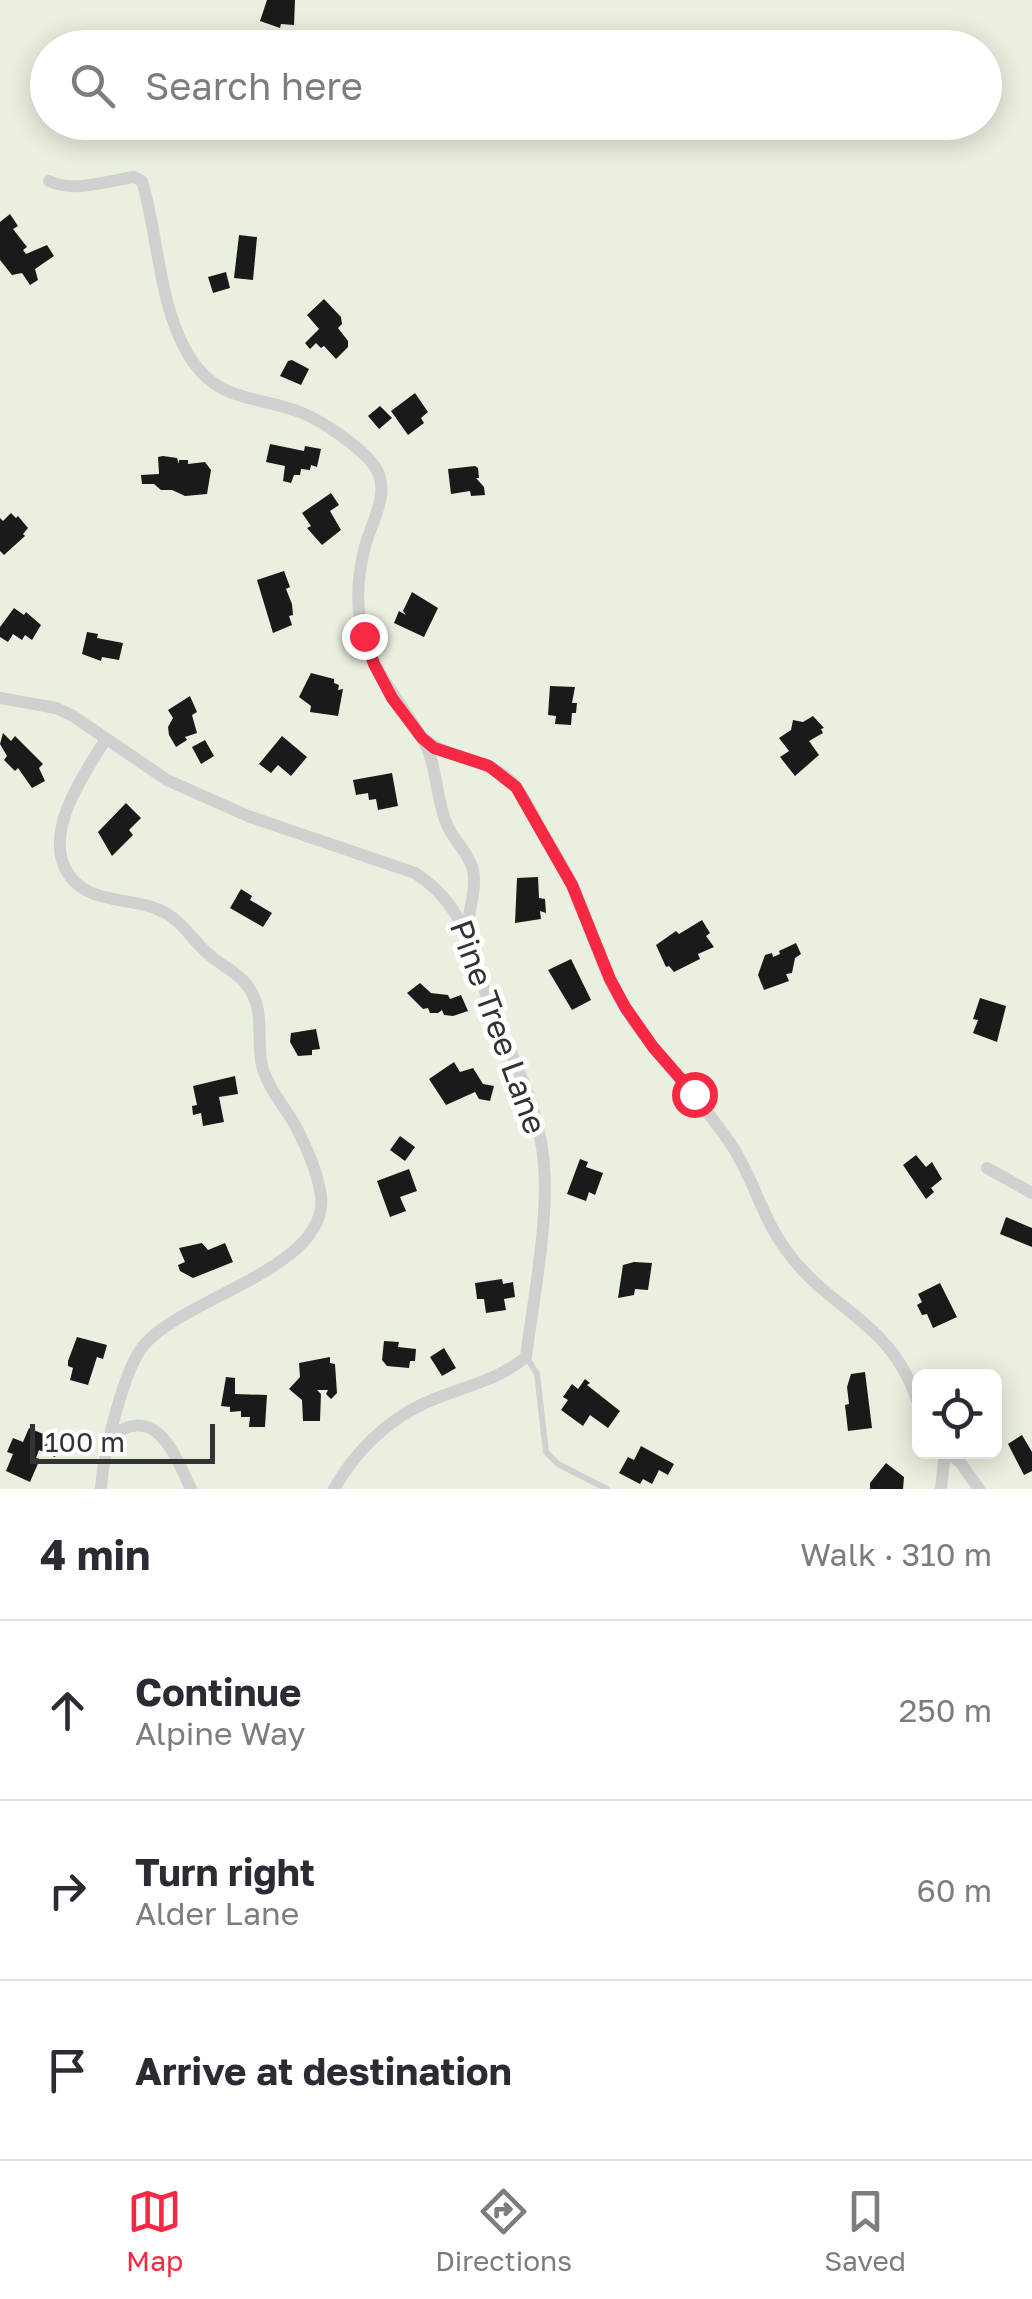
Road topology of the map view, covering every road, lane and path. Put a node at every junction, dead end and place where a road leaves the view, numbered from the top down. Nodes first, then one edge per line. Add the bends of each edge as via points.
1 (49, 181) dead end
2 (0, 698) edge
3 (422, 738) junction
4 (105, 740) junction
5 (467, 932) junction
6 (988, 1168) dead end
7 (1032, 1193) edge
8 (526, 1358) junction
9 (912, 1388) edge
10 (111, 1436) junction
11 (945, 1459) edge
12 (954, 1459) edge
13 (101, 1489) edge
14 (192, 1489) edge
15 (334, 1489) edge
16 (607, 1489) edge
17 (940, 1489) edge
18 (980, 1489) edge

1 - 3 street via 142,181 167,302 178,336 203,374 242,399 322,423 371,461 381,498 364,547 359,616 374,664
2 - 4 street, Pine Tree Lane via 56,708
3 - 5 street via 446,821 473,869
3 - 9 street via 489,766 516,787 572,885 610,979 640,1030 735,1151 787,1252 874,1329
4 - 5 street, Pine Tree Lane via 166,780 248,816 415,872 449,901
4 - 10 street via 60,836 66,870 90,894 166,912 247,985 261,1021 262,1067 296,1127 321,1196 316,1227 296,1252 168,1324 142,1347
5 - 8 street, Pine Tree Lane via 541,1140 544,1202
6 - 7 street
8 - 15 street via 400,1417
8 - 16 lane via 537,1374 546,1452
10 - 13 street
10 - 14 street via 132,1426 160,1433
11 - 17 street
12 - 18 street

